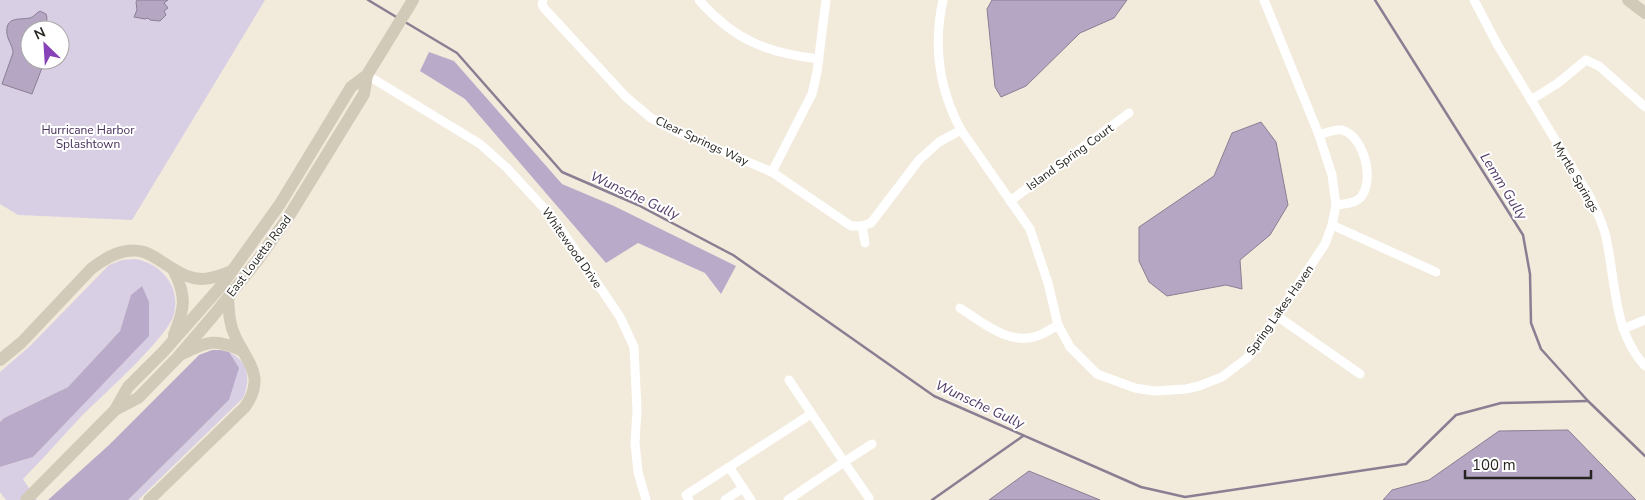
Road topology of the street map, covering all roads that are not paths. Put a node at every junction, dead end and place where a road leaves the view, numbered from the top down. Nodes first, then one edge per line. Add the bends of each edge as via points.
1 (699, 0) edge
2 (826, 0) edge
3 (943, 0) edge
4 (1264, 0) edge
5 (1474, 0) edge
6 (1628, 0) edge
7 (543, 2) edge
8 (411, 3) edge
9 (1645, 13) edge
10 (819, 59) junction
11 (367, 75) junction
12 (1531, 100) junction
13 (1645, 108) edge
14 (1129, 113) dead end
15 (961, 130) junction
16 (1319, 135) junction
17 (772, 172) junction
18 (1010, 201) junction
19 (1336, 205) junction
20 (273, 214) junction
21 (1332, 225) junction
22 (862, 226) junction
23 (275, 236) junction
24 (865, 243) dead end
25 (174, 269) junction
26 (232, 271) junction
27 (1436, 272) dead end
28 (228, 298) junction
29 (960, 308) dead end
30 (1278, 316) junction
31 (1645, 320) edge
32 (1058, 326) junction
33 (1623, 329) junction
34 (172, 342) junction
35 (243, 351) junction
36 (176, 358) junction
37 (0, 360) edge
38 (1645, 366) edge
39 (1360, 374) dead end
40 (788, 380) dead end
41 (115, 410) junction
42 (811, 414) junction
43 (872, 444) dead end
44 (844, 462) junction
45 (731, 471) junction
46 (746, 496) edge
47 (687, 498) edge
48 (869, 498) dead end
49 (26, 500) edge
50 (150, 500) edge
51 (646, 500) edge
52 (725, 500) edge
53 (788, 500) edge

1 - 10 street via 730,30 750,42 773,51
2 - 10 street
3 - 15 street, Spring Lakes Haven via 938,26 938,58 949,103
4 - 16 street, Spring Lakes Haven
5 - 12 street, Myrtle Springs via 1496,44
6 - 9 main road
7 - 17 street, Clear Springs Way via 544,8 626,97 645,113 675,131
8 - 11 main road, East Louetta Road
10 - 17 street via 812,94
11 - 20 main road, East Louetta Road via 351,87
11 - 23 main road, East Louetta Road via 364,94
11 - 51 street, Whitewood Drive via 473,139 507,168 554,219 620,317 634,347 638,472
12 - 13 street via 1586,60 1599,66
12 - 33 street, Myrtle Springs via 1598,214
14 - 18 street, Island Spring Court
15 - 18 street, Spring Lakes Haven
15 - 22 street via 939,142 919,160 871,223
16 - 19 street, Spring Lakes Haven via 1332,175
16 - 19 street via 1337,130 1348,133 1356,141 1368,168 1361,196 1352,203
17 - 22 street, Clear Springs Way via 848,224
18 - 32 street, Spring Lakes Haven via 1030,229
19 - 21 street, Spring Lakes Haven
20 - 23 main road
20 - 26 main road, East Louetta Road
21 - 27 street
21 - 30 street, Spring Lakes Haven via 1325,244
22 - 24 street
23 - 28 main road, East Louetta Road
25 - 26 main road via 202,279
25 - 34 main road via 184,300 183,314
25 - 37 main road via 142,251 123,252 103,259 22,342
26 - 34 main road, East Louetta Road
28 - 35 main road via 230,324
28 - 36 main road, East Louetta Road
29 - 32 street via 1007,336 1021,339
30 - 32 street, Spring Lakes Haven via 1258,345 1235,368 1199,386 1170,391 1135,388 1097,374 1070,347
30 - 39 street
31 - 33 street
33 - 38 street, Myrtle Springs
34 - 41 main road, East Louetta Road via 128,387
35 - 36 main road via 217,342 203,344
35 - 50 main road via 255,374 252,396 245,407
36 - 41 main road, East Louetta Road via 138,398
40 - 42 street
41 - 49 main road, East Louetta Road
42 - 44 street
42 - 45 street
43 - 44 street
44 - 48 street
44 - 53 street
45 - 46 street
45 - 47 street
46 - 52 street

